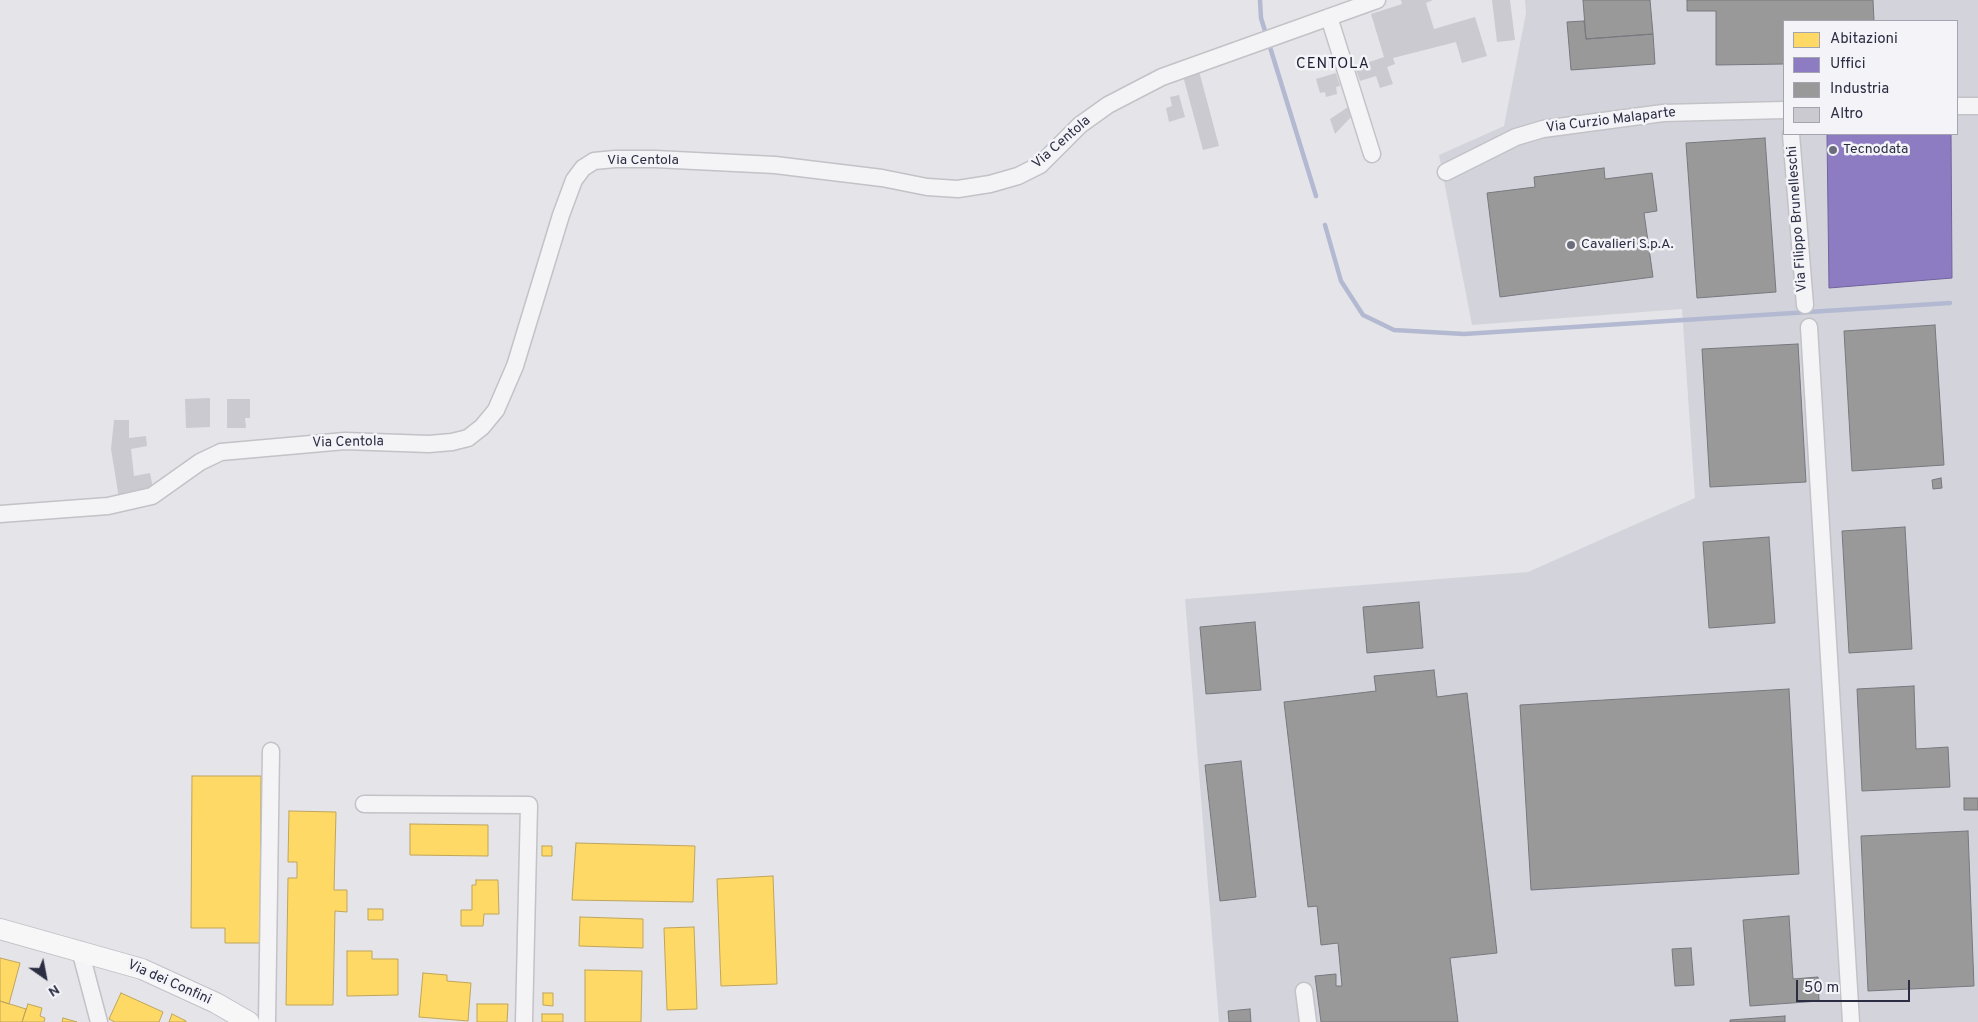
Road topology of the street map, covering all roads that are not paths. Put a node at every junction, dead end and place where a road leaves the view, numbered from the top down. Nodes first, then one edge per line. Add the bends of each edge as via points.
1 (1376, 0) edge
2 (1329, 17) junction
3 (1958, 106) edge
4 (1978, 106) edge
5 (1783, 110) edge
6 (1791, 135) edge
7 (1372, 154) dead end
8 (1446, 172) dead end
9 (1805, 305) dead end
10 (1809, 327) dead end
11 (0, 514) edge
12 (271, 750) dead end
13 (364, 804) dead end
14 (0, 929) edge
15 (80, 950) junction
16 (1304, 991) dead end
17 (98, 1022) edge
18 (249, 1022) edge
19 (267, 1022) edge
20 (524, 1022) edge
21 (1308, 1022) edge
22 (1851, 1022) edge

1 - 2 street, Via Centola
2 - 7 street
2 - 11 street, Via Centola via 1162,77 1080,125 1040,165 990,184 958,189 775,165 655,159 594,161 583,168 571,189 515,366 496,410 468,438 429,444 345,441 221,452 200,462 152,496 108,506
3 - 4 street
5 - 8 street, Via Curzio Malaparte via 1663,113 1543,129 1516,137
6 - 9 street, Via Filippo Brunelleschi
10 - 22 street
12 - 19 street
13 - 20 street via 529,805
14 - 15 main road, Via dei Confini
15 - 17 street
15 - 18 main road, Via dei Confini via 142,969
16 - 21 street

